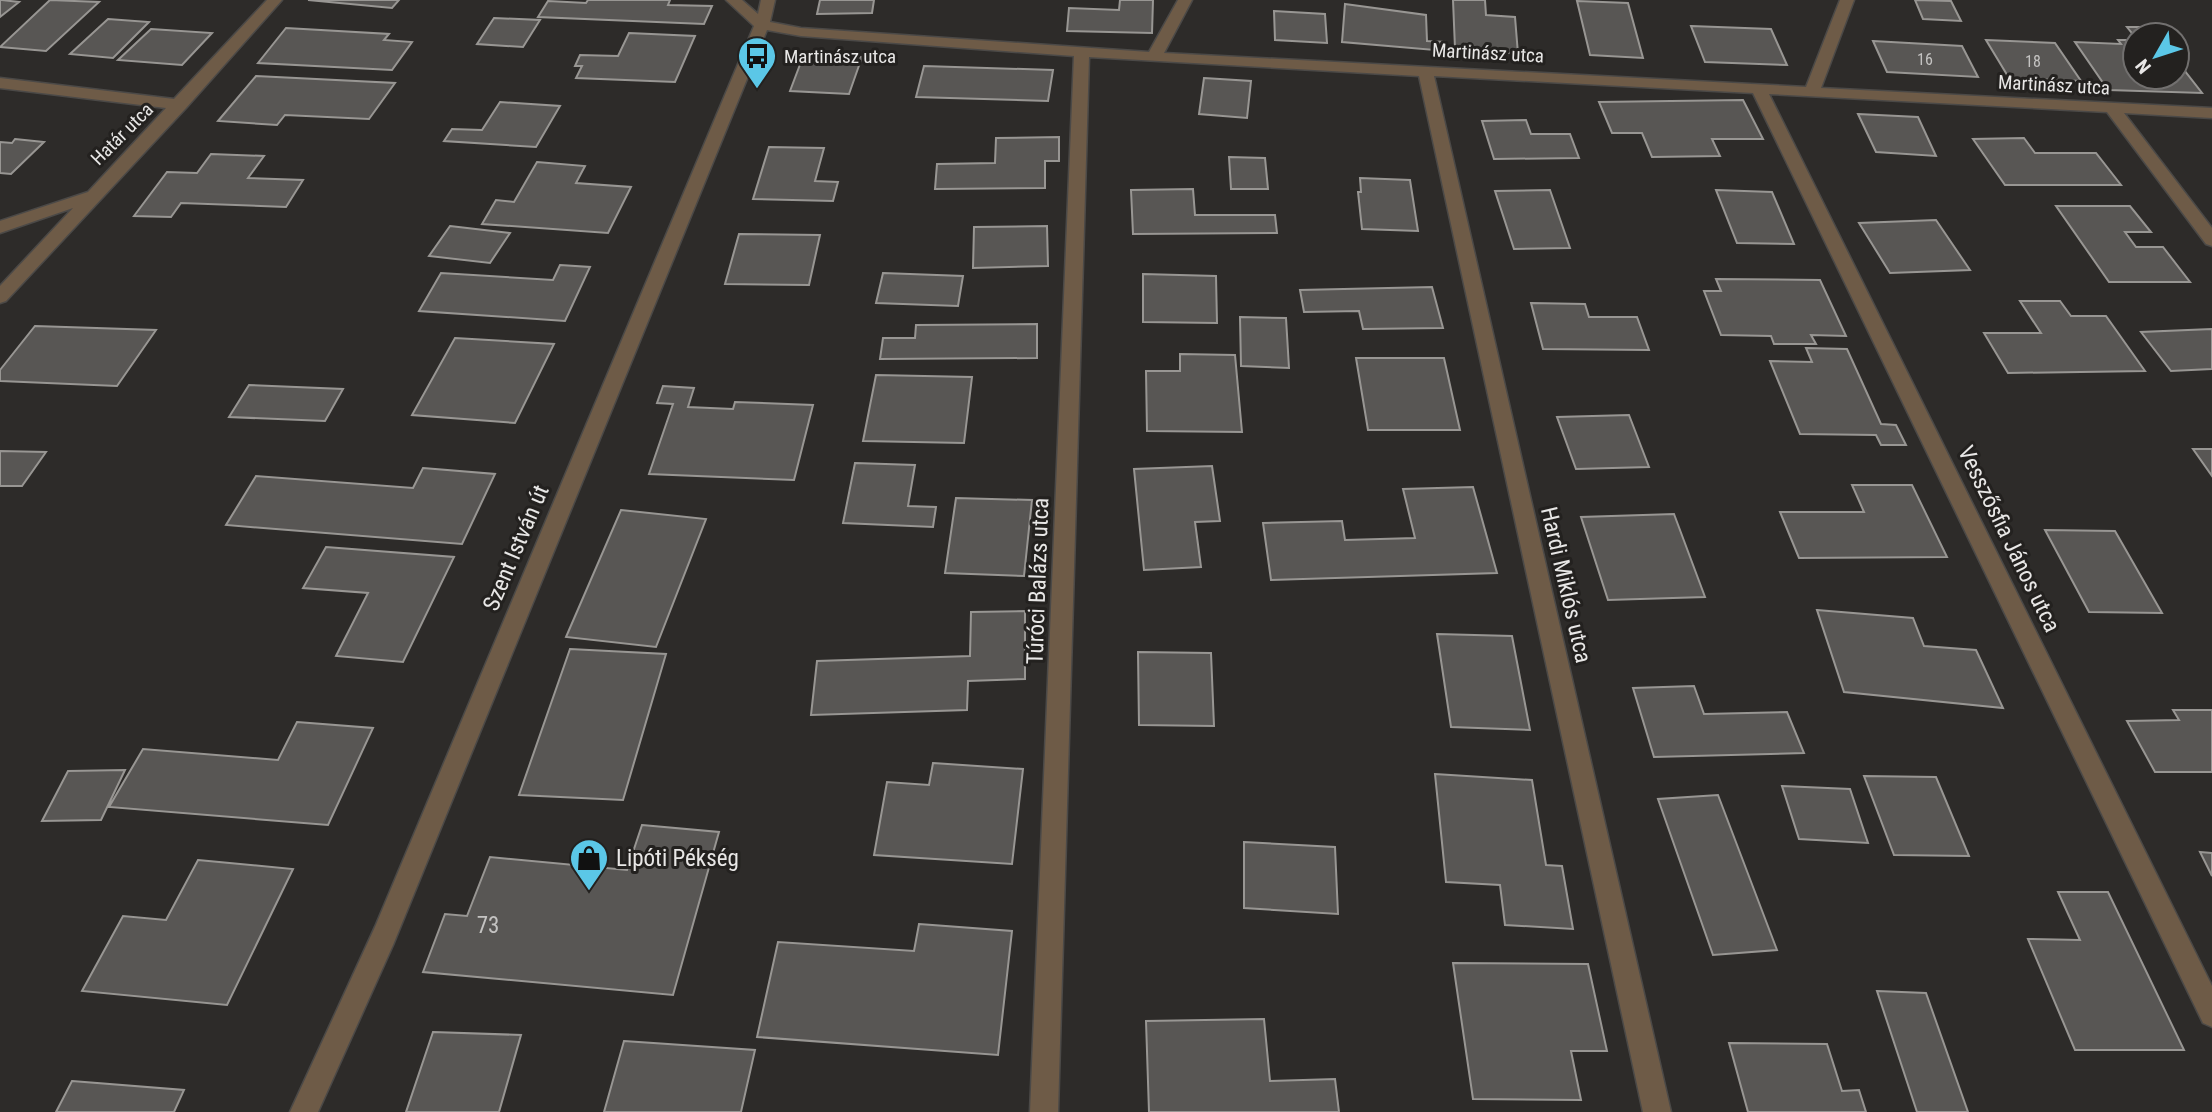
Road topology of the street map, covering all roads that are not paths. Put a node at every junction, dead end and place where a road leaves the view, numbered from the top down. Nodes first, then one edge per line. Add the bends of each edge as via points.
1 (275, 0) edge
2 (733, 0) edge
3 (768, 0) edge
4 (1185, 0) edge
5 (1847, 0) edge
6 (762, 25) junction
7 (1081, 51) junction
8 (1154, 57) junction
9 (1426, 69) junction
10 (0, 83) edge
11 (1757, 87) junction
12 (1812, 90) junction
13 (181, 104) junction
14 (2111, 107) junction
15 (2212, 113) edge
16 (90, 196) junction
17 (0, 227) edge
18 (2212, 240) edge
19 (0, 297) edge
20 (2212, 1014) edge
21 (304, 1112) edge
22 (1044, 1112) edge
23 (1657, 1112) edge

1 - 13 street
2 - 6 street
3 - 6 street, Szent István út
4 - 8 street
5 - 12 street
6 - 7 street, Martinász utca via 801,32
6 - 21 street, Szent István út via 384,936
7 - 8 street, Martinász utca
7 - 22 street, Túróci Balázs utca
8 - 9 street, Martinász utca
9 - 11 street, Martinász utca
9 - 23 street, Hardi Miklós utca
10 - 13 street, Határ utca
11 - 12 street, Martinász utca
11 - 20 street, Vesszősfia János utca
12 - 14 street, Martinász utca
13 - 16 street, Határ utca
14 - 15 street, Martinász utca
14 - 18 street via 2180,191
16 - 17 street
16 - 19 street, Határ utca

